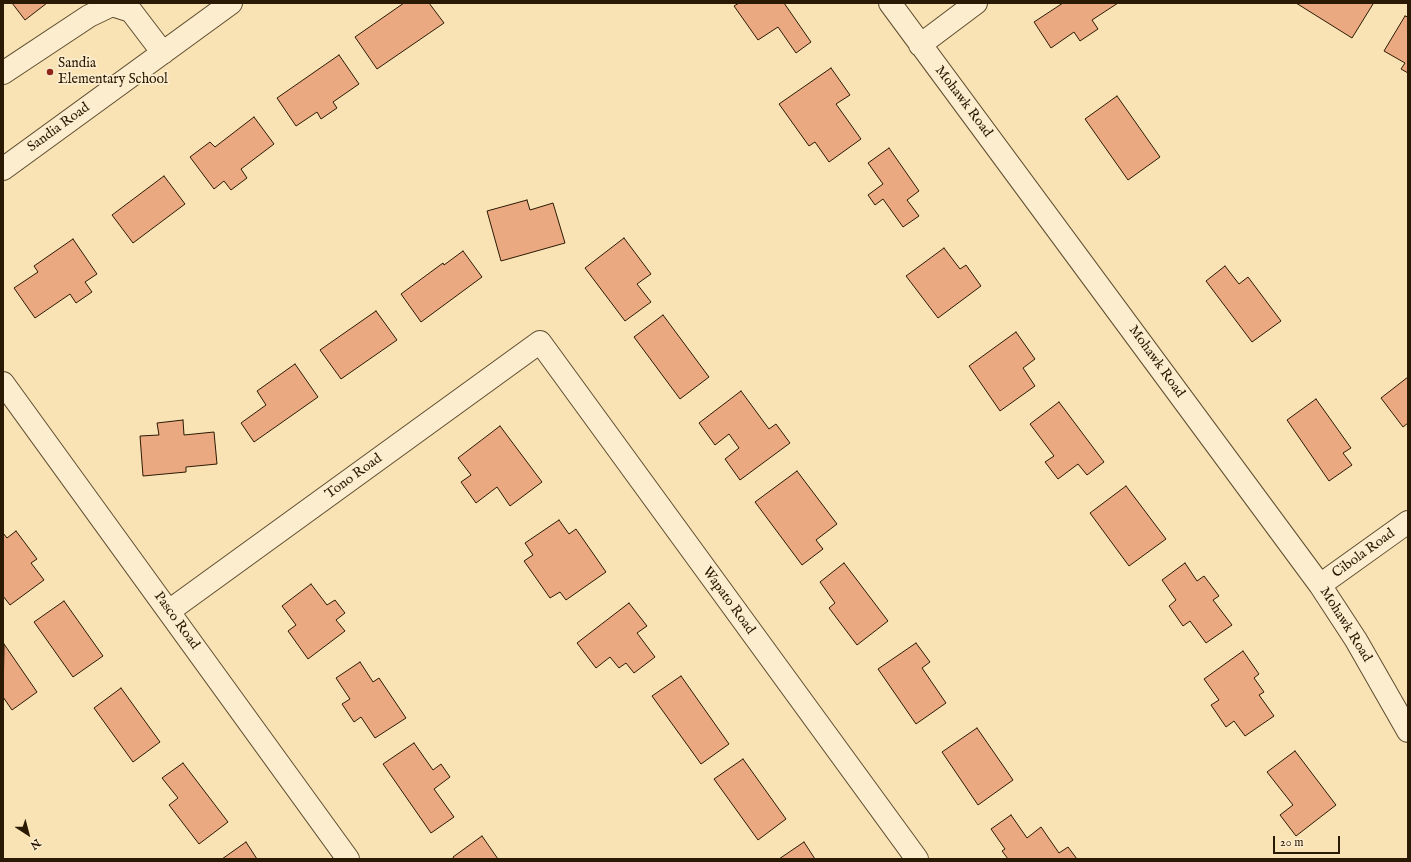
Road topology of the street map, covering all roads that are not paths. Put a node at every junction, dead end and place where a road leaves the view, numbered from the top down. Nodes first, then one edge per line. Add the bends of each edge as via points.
1 (231, 3) edge
2 (890, 3) edge
3 (976, 3) edge
4 (920, 45) junction
5 (163, 53) junction
6 (3, 73) edge
7 (3, 169) edge
8 (540, 342) joint
9 (3, 383) edge
10 (1408, 522) edge
11 (1320, 585) junction
12 (169, 611) junction
13 (1408, 731) edge
14 (348, 859) edge
15 (917, 859) edge

1 - 5 street, Sandia Road
2 - 4 street, Mohawk Road
3 - 4 street
4 - 11 street, Mohawk Road
5 - 6 street via 131,12 112,5 89,16
5 - 7 street, Sandia Road
8 - 12 street, Tono Road
8 - 15 street, Wapato Road
9 - 12 street, Pasco Road
10 - 11 street, Cibola Road
11 - 13 street, Mohawk Road via 1356,640
12 - 14 street, Pasco Road

